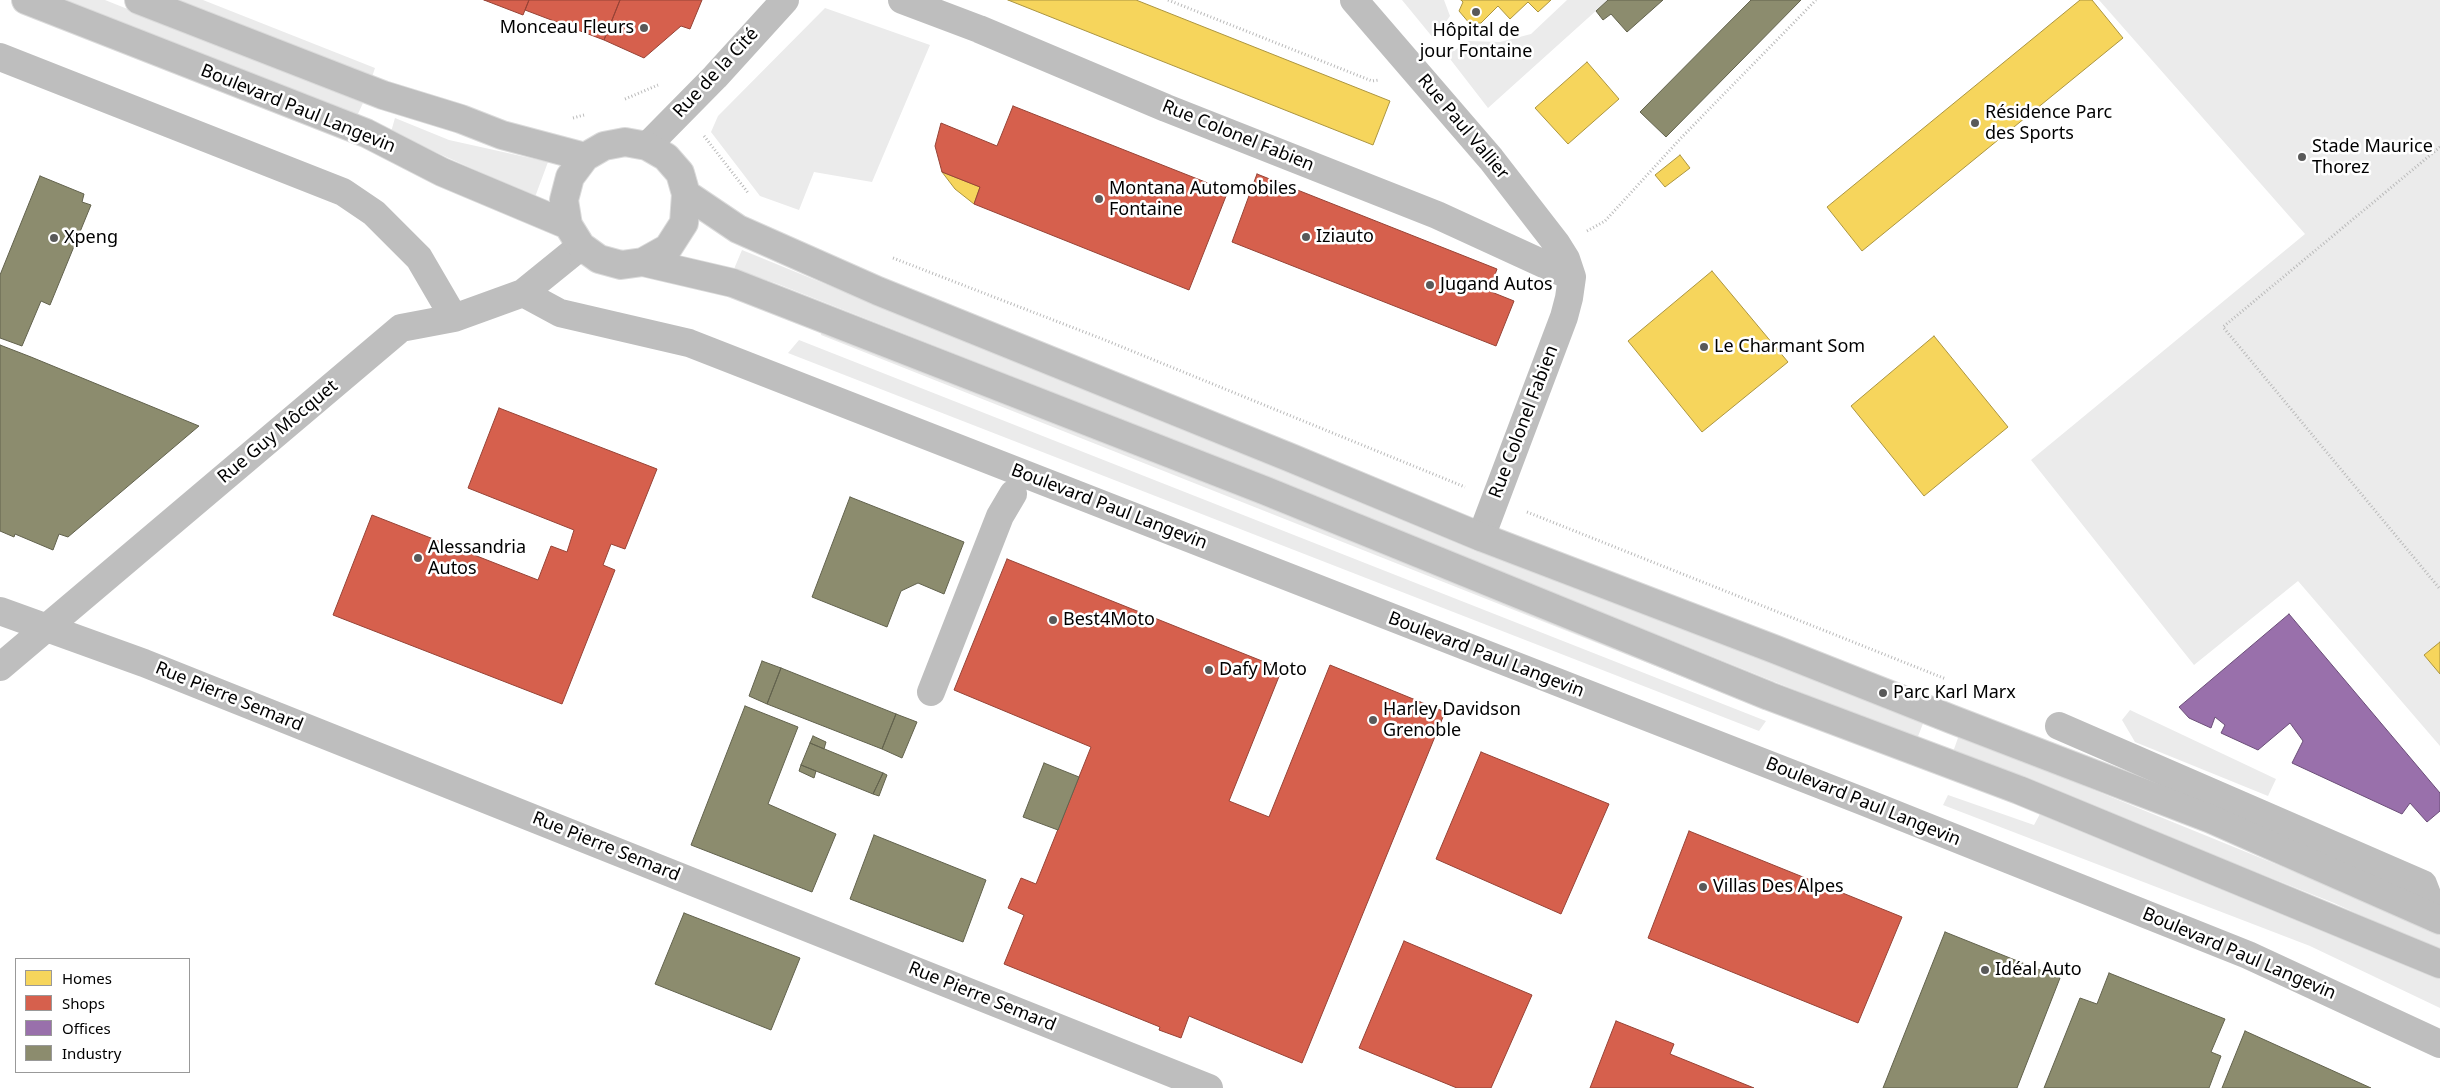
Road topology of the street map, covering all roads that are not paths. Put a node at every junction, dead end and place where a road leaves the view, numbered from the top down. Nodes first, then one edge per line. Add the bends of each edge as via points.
1 (26, 0) edge
2 (139, 0) edge
3 (784, 0) edge
4 (902, 0) edge
5 (1354, 0) edge
6 (0, 56) edge
7 (647, 146) junction
8 (585, 157) junction
9 (686, 194) junction
10 (575, 236) junction
11 (1565, 259) junction
12 (643, 262) junction
13 (523, 293) junction
14 (454, 318) junction
15 (1013, 494) dead end
16 (1481, 537) junction
17 (3, 612) edge
18 (46, 627) junction
19 (0, 667) edge
20 (931, 692) dead end
21 (2058, 726) dead end
22 (2438, 919) edge
23 (2440, 964) edge
24 (2440, 1044) edge
25 (1209, 1088) edge

1 - 10 street, Boulevard Paul Langevin via 366,133
2 - 8 street via 383,95 502,135
3 - 7 street, Rue de la Cité
4 - 11 street, Rue Colonel Fabien via 1437,215
5 - 11 street, Rue Paul Vallier via 1492,159
6 - 14 street via 343,192 374,214 419,258
7 - 8 street via 626,142 604,146
7 - 9 street via 666,157 680,174
8 - 10 street via 570,176 564,200
9 - 12 street via 684,223 668,248
9 - 16 street via 738,229 878,291
10 - 12 street via 599,259 621,264
10 - 13 street, Rue Guy Môcquet
11 - 16 street, Rue Colonel Fabien via 1569,298 1561,325
12 - 23 street via 733,282 1266,491 1769,696 2019,790
13 - 14 street, Rue Guy Môcquet
13 - 24 street, Boulevard Paul Langevin via 560,313 689,343 1844,794 2248,955
14 - 18 street, Rue Guy Môcquet via 401,328
15 - 20 street via 1000,516
16 - 22 street via 2211,819
17 - 18 street, Rue Pierre Semard
18 - 19 street, Rue Guy Môcquet
18 - 25 street, Rue Pierre Semard
21 - 22 street via 2423,884

